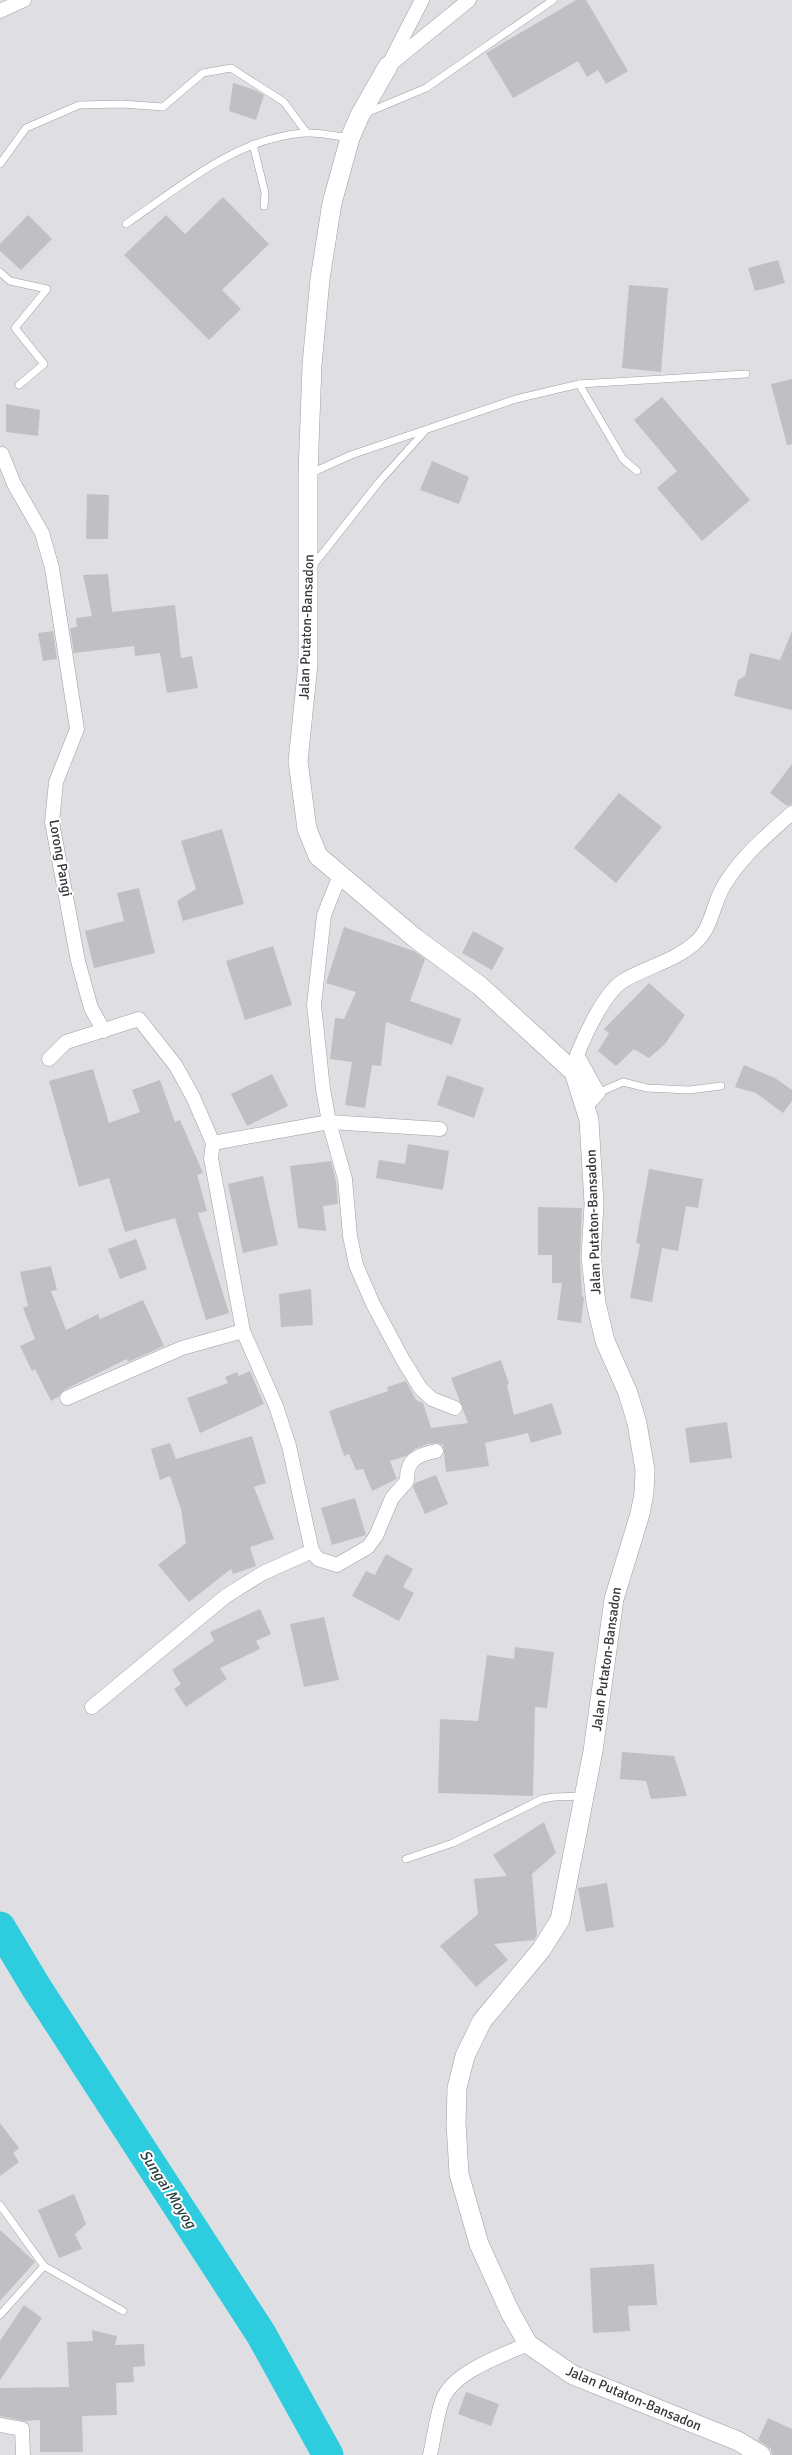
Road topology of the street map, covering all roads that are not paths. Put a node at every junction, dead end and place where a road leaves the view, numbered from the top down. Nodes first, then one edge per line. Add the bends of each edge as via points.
1 (24, 0) edge
2 (422, 0) edge
3 (469, 0) edge
4 (553, 0) edge
5 (0, 11) edge
6 (388, 66) junction
7 (360, 115) junction
8 (306, 132) junction
9 (350, 138) junction
10 (253, 144) junction
11 (0, 164) edge
12 (264, 206) dead end
13 (126, 224) dead end
14 (0, 272) edge
15 (746, 374) dead end
16 (578, 384) junction
17 (19, 385) dead end
18 (426, 430) junction
19 (2, 454) dead end
20 (636, 471) dead end
21 (308, 474) junction
22 (308, 572) junction
23 (792, 813) edge
24 (340, 875) junction
25 (104, 1031) junction
26 (49, 1058) dead end
27 (720, 1086) dead end
28 (598, 1093) junction
29 (585, 1106) junction
30 (329, 1122) junction
31 (440, 1129) dead end
32 (213, 1143) junction
33 (243, 1331) junction
34 (67, 1398) dead end
35 (455, 1408) dead end
36 (436, 1451) dead end
37 (312, 1552) junction
38 (92, 1707) dead end
39 (585, 1796) junction
40 (406, 1859) dead end
41 (0, 2205) edge
42 (44, 2266) junction
43 (123, 2311) dead end
44 (0, 2315) edge
45 (528, 2344) junction
46 (0, 2425) edge
47 (23, 2455) edge
48 (430, 2455) edge
49 (761, 2455) edge

1 - 5 street
2 - 6 street, Jalan Putaton-Bansadon
3 - 6 street, Jalan Putaton-Bansadon
4 - 7 lane via 426,88
6 - 7 street, Jalan Putaton-Bansadon
7 - 9 street, Jalan Putaton-Bansadon
8 - 9 lane
8 - 10 lane
8 - 11 lane via 284,102 231,68 203,74 163,106 79,105 26,128
9 - 21 street, Jalan Putaton-Bansadon via 332,203 320,280 312,365
10 - 12 lane via 265,193
10 - 13 lane via 220,160
14 - 17 lane via 10,281 47,289 15,328 44,364
15 - 16 lane
16 - 18 lane via 516,399
16 - 20 lane via 623,459
18 - 21 lane via 351,455
18 - 22 lane via 379,482
19 - 25 street, Lorong Pangi via 14,484 42,533 52,568 77,729 56,782 52,822 78,961 91,1008
21 - 22 street, Jalan Putaton-Bansadon
22 - 24 street, Jalan Putaton-Bansadon via 308,664 298,762 307,829 318,856
23 - 28 street via 755,845 735,868 697,941 667,961 621,982 602,1005 577,1055
24 - 29 street, Jalan Putaton-Bansadon via 415,938 480,986 574,1072
24 - 30 street via 324,915 314,1005
25 - 26 street via 66,1042
25 - 32 street via 139,1019 176,1066
27 - 28 lane via 681,1090 647,1088 623,1082
28 - 29 street
29 - 39 street, Jalan Putaton-Bansadon via 589,1120 594,1204 591,1257 596,1303 606,1341 637,1423 645,1470 640,1514 614,1598
30 - 31 street
30 - 32 street
30 - 35 street via 345,1179 350,1236 363,1283 421,1389 432,1399
32 - 33 street via 211,1158
33 - 34 street via 182,1348
33 - 37 street via 281,1422 299,1483
36 - 37 street via 410,1462 406,1470 407,1481 392,1498 368,1547 337,1565 318,1559
37 - 38 street via 264,1572 226,1596
39 - 40 lane via 554,1796 542,1800 453,1842
39 - 45 street, Jalan Putaton-Bansadon via 560,1920 540,1950 482,2021 465,2056 457,2088 460,2174 479,2244
41 - 42 lane
42 - 43 lane
42 - 44 lane
45 - 48 street via 482,2364 457,2382 442,2400
45 - 49 street, Jalan Putaton-Bansadon via 573,2375 738,2441
46 - 47 street via 22,2429

